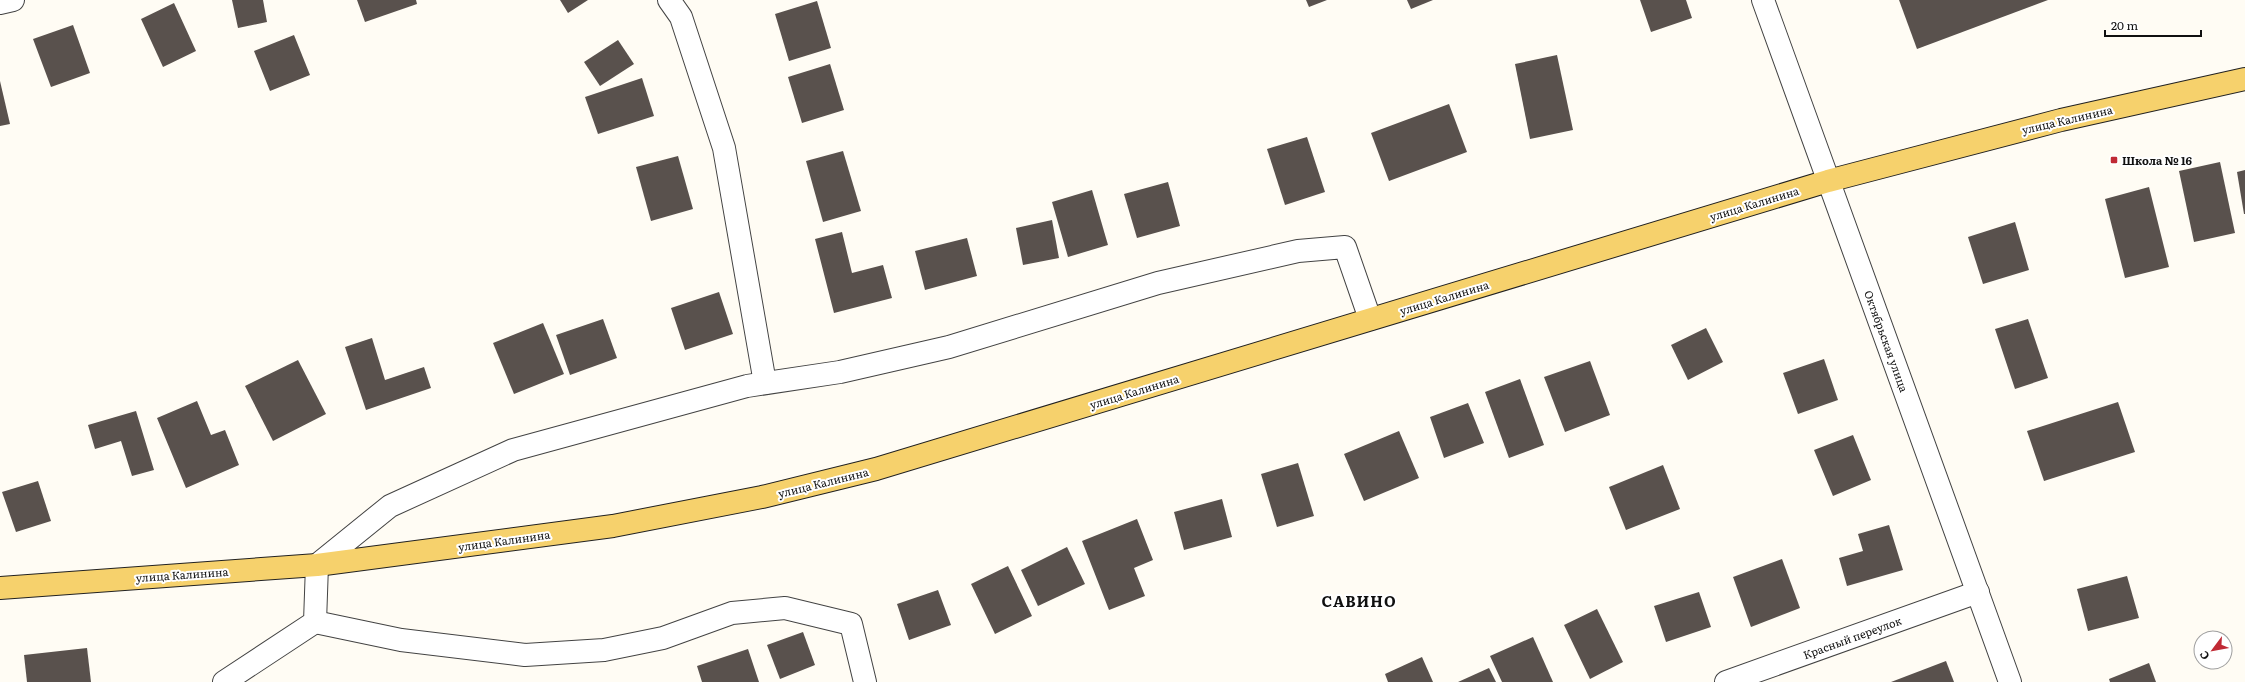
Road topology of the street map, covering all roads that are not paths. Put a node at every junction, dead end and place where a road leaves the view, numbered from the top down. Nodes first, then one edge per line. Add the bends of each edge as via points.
1 (13, 0) edge
2 (669, 0) edge
3 (1763, 0) edge
4 (0, 3) edge
5 (2245, 79) edge
6 (1828, 181) junction
7 (1370, 319) junction
8 (765, 383) junction
9 (317, 565) junction
10 (0, 588) edge
11 (1978, 592) junction
12 (315, 622) junction
13 (224, 682) edge
14 (865, 682) edge
15 (1726, 682) edge
16 (2010, 682) edge

1 - 4 street
2 - 8 street via 681,17 724,148
3 - 6 street, Октябрьская улица
5 - 6 main road, улица Калинина via 2062,120
6 - 7 main road, улица Калинина
6 - 11 street, Октябрьская улица
7 - 8 street via 1345,247 1298,251 1158,283 949,347 840,372
7 - 9 main road, улица Калинина via 876,469 762,497 613,526
8 - 9 street via 513,450 390,506
9 - 10 main road, улица Калинина
9 - 12 street
11 - 15 street, Красный переулок
11 - 16 street, Октябрьская улица
12 - 13 street
12 - 14 street via 401,640 525,655 604,650 663,638 732,613 785,608 851,624

